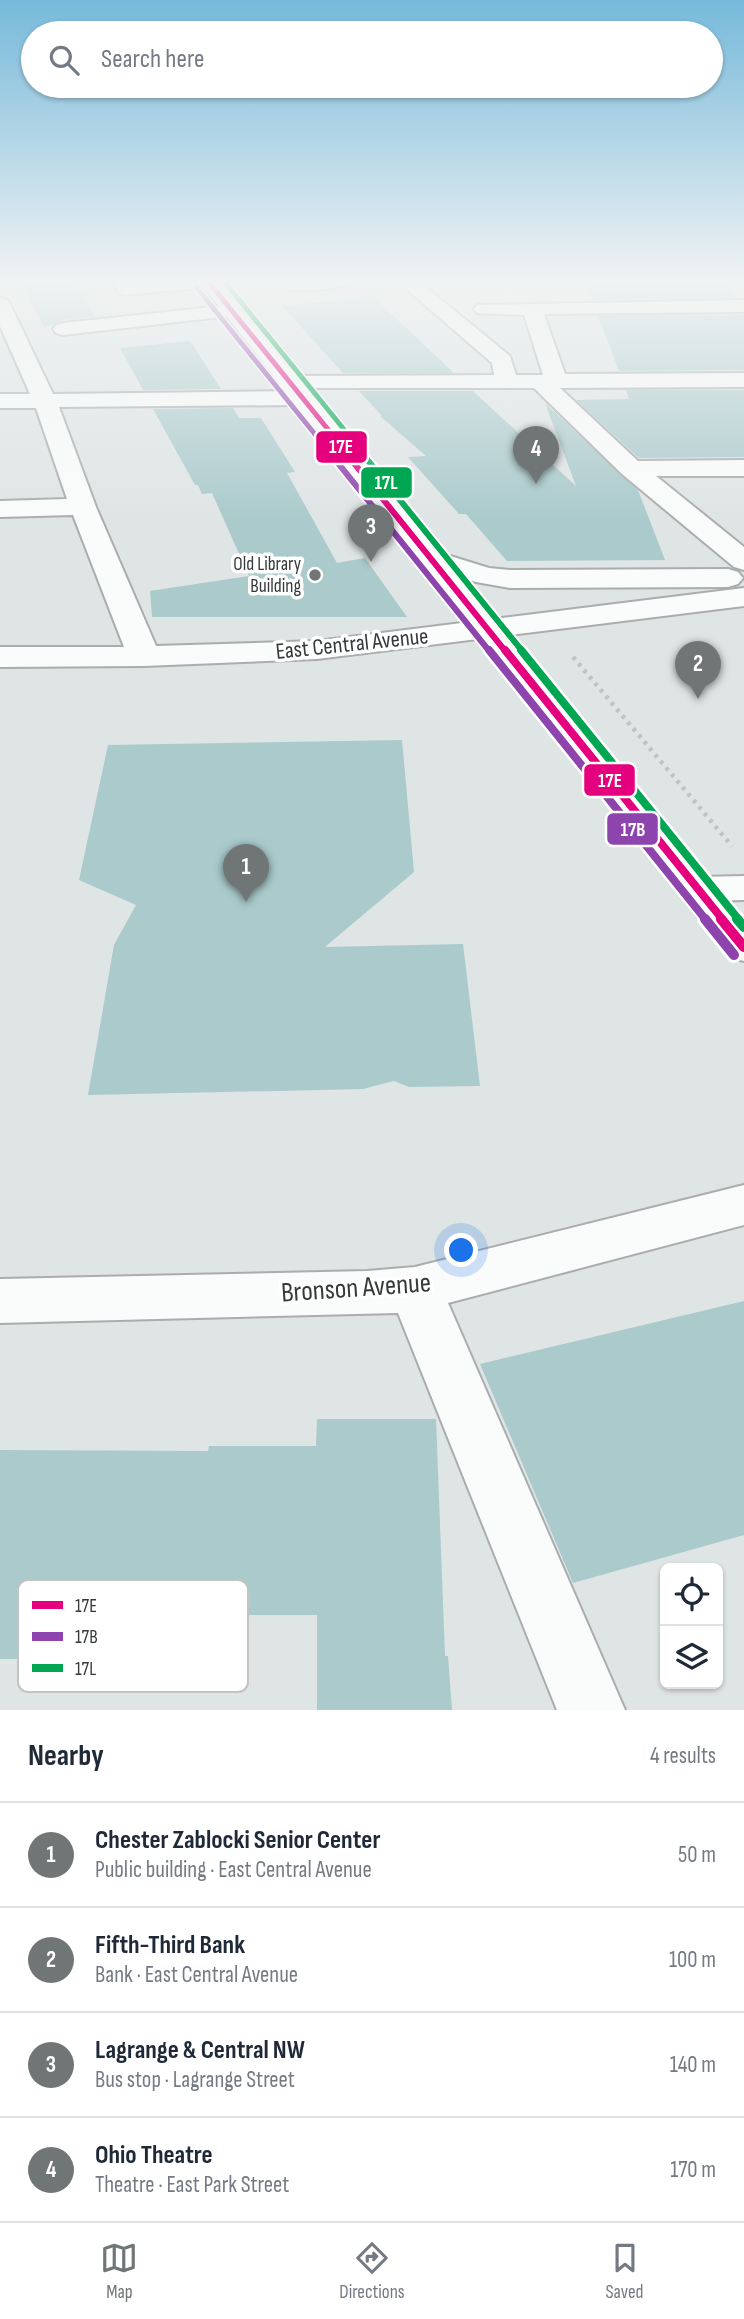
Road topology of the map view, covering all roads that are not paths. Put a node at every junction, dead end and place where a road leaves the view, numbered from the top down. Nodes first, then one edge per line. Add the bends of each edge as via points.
1 (24, 360) edge
2 (270, 360) edge
3 (501, 360) edge
4 (543, 360) edge
5 (744, 380) edge
6 (506, 381) junction
7 (548, 381) junction
8 (295, 391) junction
9 (0, 401) edge
10 (45, 401) junction
11 (744, 468) edge
12 (631, 469) junction
13 (83, 508) junction
14 (0, 509) edge
15 (431, 559) junction
16 (744, 561) edge
17 (744, 578) edge
18 (744, 597) edge
19 (488, 629) junction
20 (144, 656) junction
21 (0, 657) edge
22 (741, 870) edge
23 (697, 889) junction
24 (744, 947) edge
25 (744, 1205) edge
26 (415, 1289) junction
27 (0, 1301) edge
28 (591, 1710) edge

1 - 10 street
2 - 8 street
3 - 6 street
4 - 7 street
5 - 7 street
6 - 7 street
6 - 8 street
7 - 12 street
8 - 10 street
8 - 15 street
9 - 10 street
10 - 13 street
11 - 12 street
12 - 16 street
13 - 14 street
13 - 20 street
15 - 17 street via 510,579
15 - 19 street
18 - 19 street, East Central Avenue
19 - 20 street, East Central Avenue via 317,650
19 - 23 street
20 - 21 street, East Central Avenue
22 - 23 street
23 - 24 street
25 - 26 street, Bronson Avenue
26 - 27 street, Bronson Avenue
26 - 28 street

